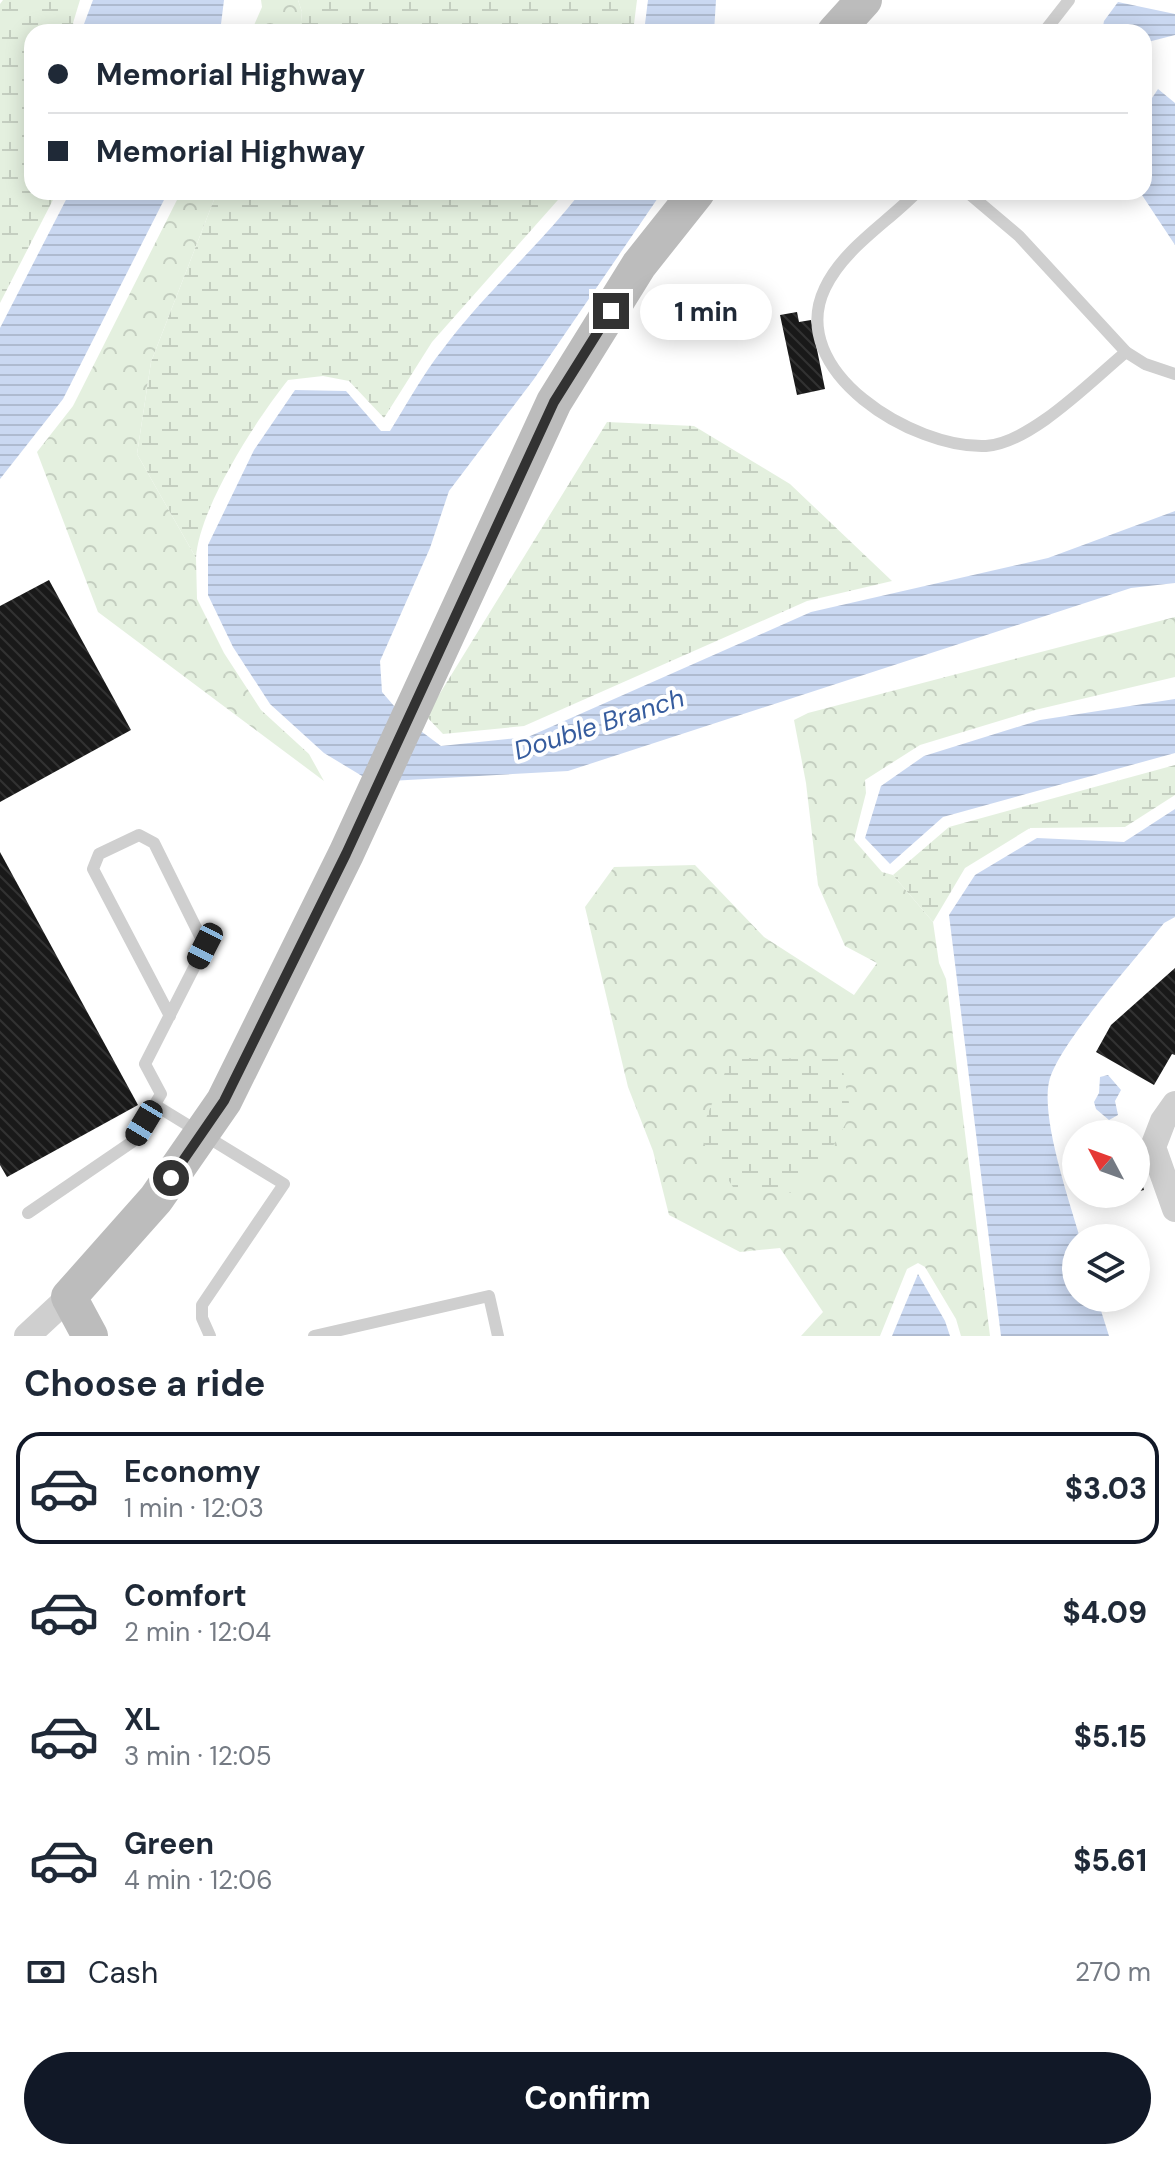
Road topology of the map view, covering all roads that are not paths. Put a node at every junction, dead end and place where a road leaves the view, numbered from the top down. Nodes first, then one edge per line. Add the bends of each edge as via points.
1 (864, 0) edge
2 (1069, 0) edge
3 (842, 24) edge
4 (1050, 24) edge
5 (691, 200) edge
6 (908, 200) edge
7 (976, 200) edge
8 (1126, 352) junction
9 (1175, 374) edge
10 (170, 1016) junction
11 (1175, 1104) edge
12 (155, 1105) junction
13 (201, 1134) junction
14 (1175, 1209) edge
15 (28, 1213) dead end
16 (69, 1297) junction
17 (27, 1336) edge
18 (90, 1336) edge
19 (210, 1336) edge
20 (314, 1336) edge
21 (498, 1336) edge

1 - 3 street
2 - 4 lane
5 - 13 street via 639,265 554,402 346,854 224,1101
6 - 8 lane via 840,264 816,315 821,341 848,389 881,415 938,440 988,446 1037,427
7 - 8 lane via 1019,236
8 - 9 lane
10 - 10 lane via 205,946 154,843 139,835 99,854 93,869
10 - 12 lane via 145,1064 161,1094
11 - 14 street via 1153,1147
12 - 13 lane
12 - 15 lane via 132,1142
13 - 16 street via 156,1199
13 - 19 lane via 284,1184 202,1305
16 - 17 street
16 - 18 street
20 - 21 lane via 489,1296

